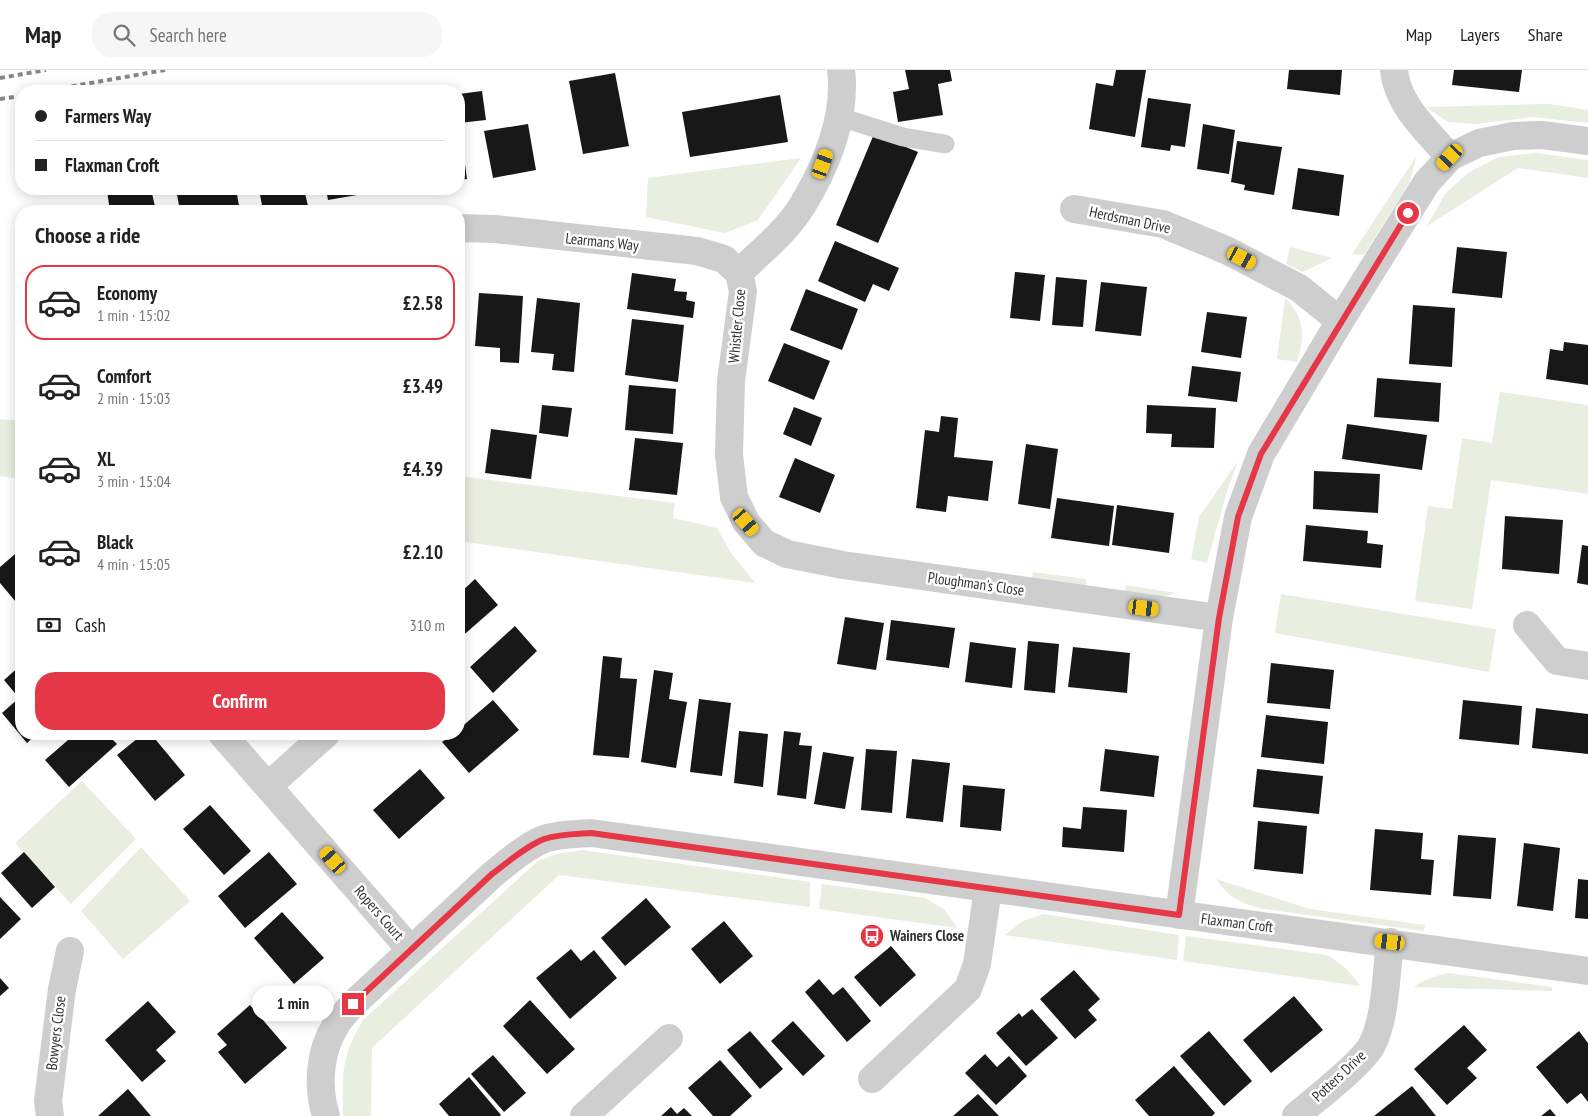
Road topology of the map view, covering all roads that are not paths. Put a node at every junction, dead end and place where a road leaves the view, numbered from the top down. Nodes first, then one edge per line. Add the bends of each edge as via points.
1 (841, 70) edge
2 (1394, 70) edge
3 (840, 117) junction
4 (1588, 141) edge
5 (945, 144) dead end
6 (1450, 157) junction
7 (1074, 209) dead end
8 (465, 228) edge
9 (739, 273) junction
10 (1340, 321) junction
11 (746, 522) joint
12 (1219, 618) junction
13 (1526, 625) dead end
14 (1588, 666) edge
15 (227, 740) edge
16 (319, 740) edge
17 (268, 786) junction
18 (988, 890) junction
19 (1179, 915) junction
20 (1390, 942) junction
21 (410, 949) junction
22 (70, 951) dead end
23 (1588, 971) edge
24 (669, 1038) dead end
25 (872, 1079) dead end
26 (50, 1116) edge
27 (326, 1116) edge
28 (584, 1116) edge
29 (1296, 1116) edge

1 - 3 street, Whistler Close
2 - 6 street via 1395,82 1407,108
3 - 5 lane via 903,137
3 - 9 street, Whistler Close via 823,164 801,207
4 - 6 street via 1542,135 1513,136 1479,142
6 - 10 street via 1427,182
7 - 10 street, Herdsman Drive via 1162,224 1228,251 1299,288
8 - 9 street, Learmans Way via 697,251 724,259
9 - 11 street, Whistler Close via 743,291 731,381 729,455 734,497
10 - 12 street via 1261,454 1238,517
11 - 12 street, Ploughman's Close via 764,543 787,554 843,565
12 - 19 street
13 - 14 street via 1558,661
15 - 17 street, Ropers Court
16 - 17 street
17 - 21 street, Ropers Court
18 - 19 street, Flaxman Croft
18 - 21 street, Flaxman Croft via 591,833 569,834 544,839 492,874
18 - 25 street via 977,964 968,989
19 - 20 street, Flaxman Croft
20 - 23 street, Flaxman Croft
20 - 29 street, Potters Drive via 1380,1023 1371,1046
21 - 27 street, Flaxman Croft via 335,1026 324,1052 320,1080
22 - 26 street, Bowyers Close via 49,1092
24 - 28 street

